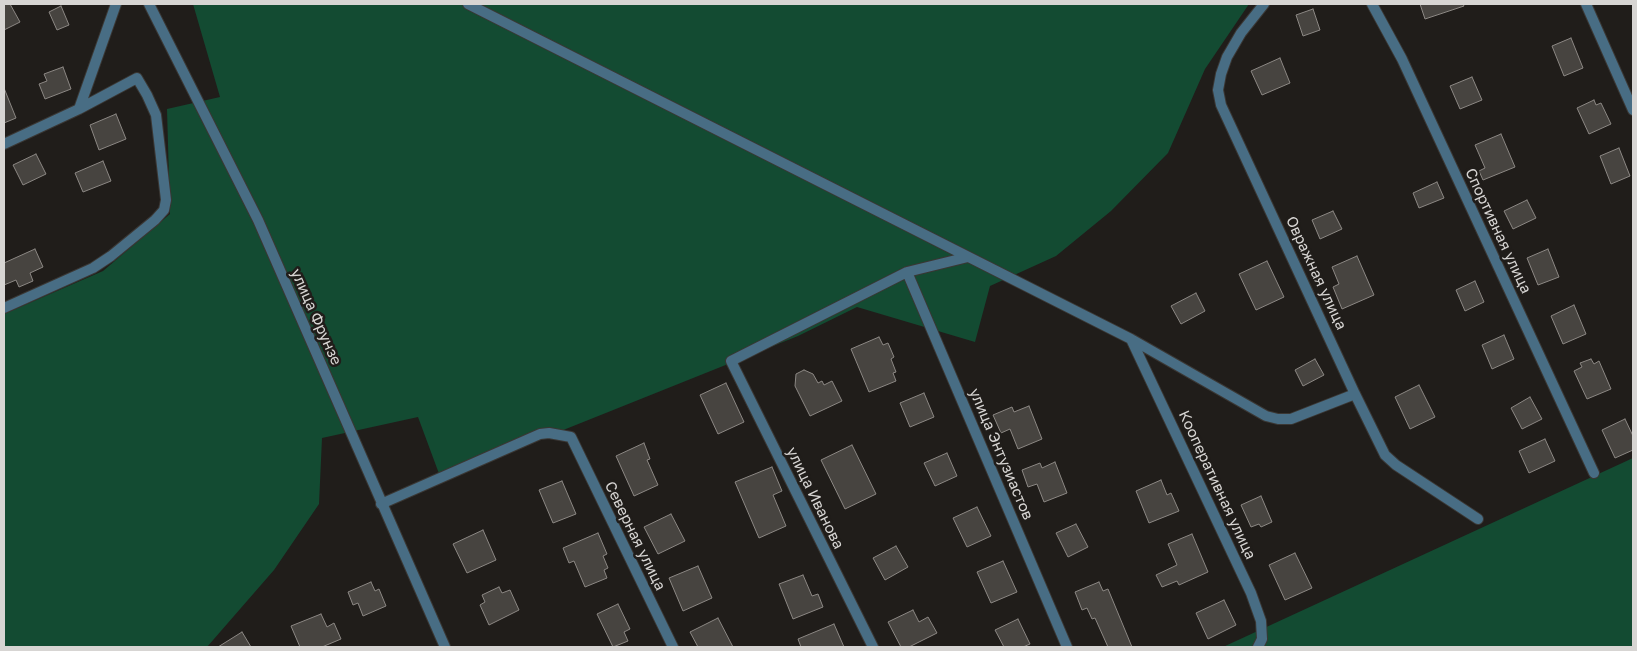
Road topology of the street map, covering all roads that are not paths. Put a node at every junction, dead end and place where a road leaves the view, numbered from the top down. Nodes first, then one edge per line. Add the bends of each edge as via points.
1 (116, 4) edge
2 (149, 4) edge
3 (468, 4) edge
4 (1264, 4) edge
5 (1372, 4) edge
6 (1586, 4) edge
7 (79, 109) junction
8 (1633, 110) edge
9 (4, 144) edge
10 (968, 257) junction
11 (907, 272) junction
12 (4, 308) edge
13 (1131, 339) junction
14 (1355, 394) junction
15 (1594, 473) dead end
16 (382, 504) junction
17 (1478, 519) dead end
18 (445, 647) edge
19 (672, 647) edge
20 (873, 647) edge
21 (1067, 647) edge
22 (1258, 647) edge

1 - 7 street
2 - 16 street, улица Фрунзе via 258,220
3 - 10 street
4 - 14 street, Овражная улица via 1227,57 1218,90 1221,105
5 - 15 street, Спортивная улица via 1402,59
6 - 8 street
7 - 9 street
7 - 12 street via 137,78 156,115 166,200 164,210 93,268
10 - 11 street
10 - 13 street
11 - 20 street, улица Иванова via 731,361
11 - 21 street, улица Энтузиастов
13 - 14 street via 1266,416 1278,419 1291,419
13 - 22 street, Кооперативная улица via 1251,593 1261,621 1262,639
14 - 17 street, Овражная улица via 1385,455
16 - 18 street, улица Фрунзе
16 - 19 street, Северная улица via 540,434 549,432 571,437

